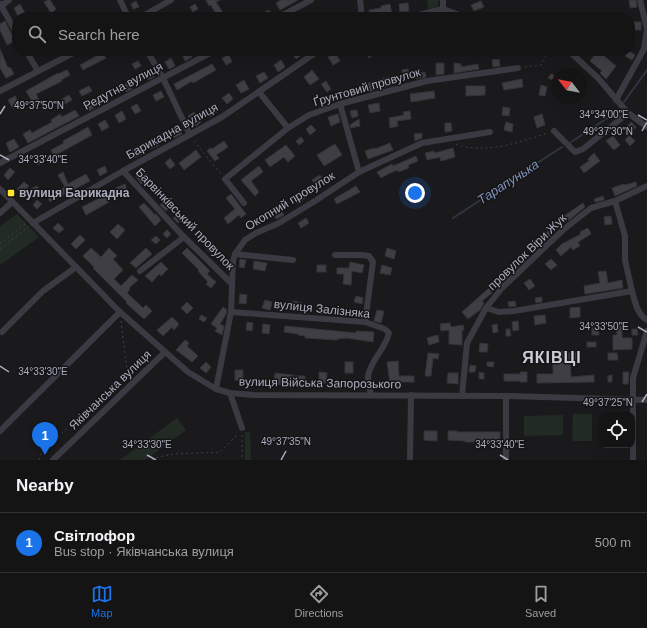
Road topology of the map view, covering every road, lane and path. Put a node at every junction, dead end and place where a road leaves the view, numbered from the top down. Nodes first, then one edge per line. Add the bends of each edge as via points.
1 (9, 0) edge
2 (120, 0) edge
3 (171, 0) edge
4 (311, 0) edge
5 (360, 0) edge
6 (442, 0) edge
7 (640, 0) edge
8 (1, 5) edge
9 (443, 9) junction
10 (126, 12) edge
11 (150, 12) edge
12 (288, 12) edge
13 (361, 12) edge
14 (431, 12) edge
15 (451, 12) edge
16 (12, 25) edge
17 (29, 56) edge
18 (67, 56) edge
19 (150, 56) edge
20 (205, 56) edge
21 (311, 56) edge
22 (546, 56) edge
23 (574, 56) edge
24 (518, 68) joint
25 (38, 71) junction
26 (163, 78) junction
27 (0, 91) edge
28 (259, 92) junction
29 (616, 100) junction
30 (340, 104) junction
31 (628, 113) junction
32 (647, 127) edge
33 (288, 128) junction
34 (554, 131) joint
35 (490, 132) dead end
36 (190, 135) junction
37 (448, 139) junction
38 (0, 163) edge
39 (123, 171) junction
40 (358, 172) junction
41 (226, 179) junction
42 (647, 186) edge
43 (0, 189) edge
44 (615, 201) junction
45 (12, 202) junction
46 (244, 203) dead end
47 (0, 213) edge
48 (32, 222) junction
49 (184, 237) junction
50 (0, 244) edge
51 (0, 249) edge
52 (235, 254) junction
53 (335, 255) dead end
54 (293, 260) dead end
55 (76, 267) junction
56 (140, 271) dead end
57 (231, 283) junction
58 (632, 291) junction
59 (486, 308) junction
60 (120, 312) junction
61 (231, 312) junction
62 (647, 320) edge
63 (365, 322) junction
64 (647, 331) edge
65 (2, 332) dead end
66 (165, 352) junction
67 (126, 371) junction
68 (130, 386) junction
69 (216, 389) junction
70 (230, 393) junction
71 (371, 395) junction
72 (411, 396) junction
73 (462, 396) junction
74 (506, 396) junction
75 (633, 399) junction
76 (647, 400) edge
77 (242, 428) dead end
78 (0, 431) edge
79 (39, 460) edge
80 (53, 460) edge
81 (152, 460) edge
82 (242, 460) edge
83 (410, 460) edge
84 (506, 460) edge
85 (633, 460) edge

1 - 8 street
2 - 10 street
3 - 11 street
4 - 12 street
5 - 13 street
6 - 9 street
7 - 29 street via 647,29 644,49
8 - 16 street
9 - 14 street
9 - 15 street
17 - 25 street
18 - 25 street
19 - 26 street
20 - 26 street, Редутна вулиця
21 - 28 street, Барикадна вулиця
22 - 24 path via 541,65
23 - 29 street via 598,78
24 - 30 street, Ґрунтовий провулок via 427,81
25 - 27 street
26 - 36 street
26 - 38 street, Редутна вулиця
28 - 33 street
28 - 36 street, Барикадна вулиця
29 - 31 street
30 - 33 street, Ґрунтовий провулок via 309,115
30 - 40 street
31 - 32 street
31 - 34 street via 583,149 575,152
33 - 41 street, Ґрунтовий провулок
34 - 37 path via 523,141 494,146 466,147
35 - 37 street, Окопний провулок
36 - 39 street, Барикадна вулиця
36 - 41 path
37 - 40 street, Окопний провулок via 422,143
39 - 48 street, Барикадна вулиця
39 - 49 street, Барвінківський провулок
40 - 52 street, Окопний провулок via 309,205 245,240
41 - 46 street
42 - 44 street, провулок Віри Жук
43 - 45 street, вулиця Війська Запорозького
44 - 58 street via 625,236 626,260
44 - 59 street, провулок Віри Жук via 591,208 563,230 502,288
45 - 47 street
45 - 48 street, вулиця Війська Запорозького
48 - 50 path
48 - 51 path
48 - 55 street, вулиця Війська Запорозького
49 - 56 street
49 - 57 street, Барвінківський провулок
52 - 54 street
52 - 57 street, Окопний провулок
53 - 63 street via 369,256 373,262
55 - 60 street, вулиця Війська Запорозького
55 - 65 street via 43,291
57 - 61 street, Окопний провулок
58 - 59 street via 514,311 499,312
58 - 62 street via 637,308
59 - 73 street, провулок Віри Жук via 467,342
60 - 66 street, вулиця Війська Запорозького
60 - 67 path
60 - 78 street
61 - 63 street, вулиця Залізняка
61 - 69 street, Окопний провулок
63 - 71 street, вулиця Залізняка via 385,329 389,334 368,376
64 - 75 street via 633,378
66 - 68 street, Яківчанська вулиця
66 - 69 street, вулиця Війська Запорозького via 188,372
67 - 68 path
67 - 79 path via 41,454
68 - 80 street, Яківчанська вулиця
69 - 70 street, вулиця Війська Запорозького
70 - 71 street, вулиця Війська Запорозького
70 - 77 street
71 - 72 street, вулиця Війська Запорозького
72 - 73 street, вулиця Війська Запорозького
72 - 83 street
73 - 74 street, вулиця Війська Запорозького
74 - 75 street, вулиця Війська Запорозького
74 - 84 street
75 - 76 street, вулиця Війська Запорозького
75 - 85 street
81 - 82 path via 184,454 220,452 242,431

